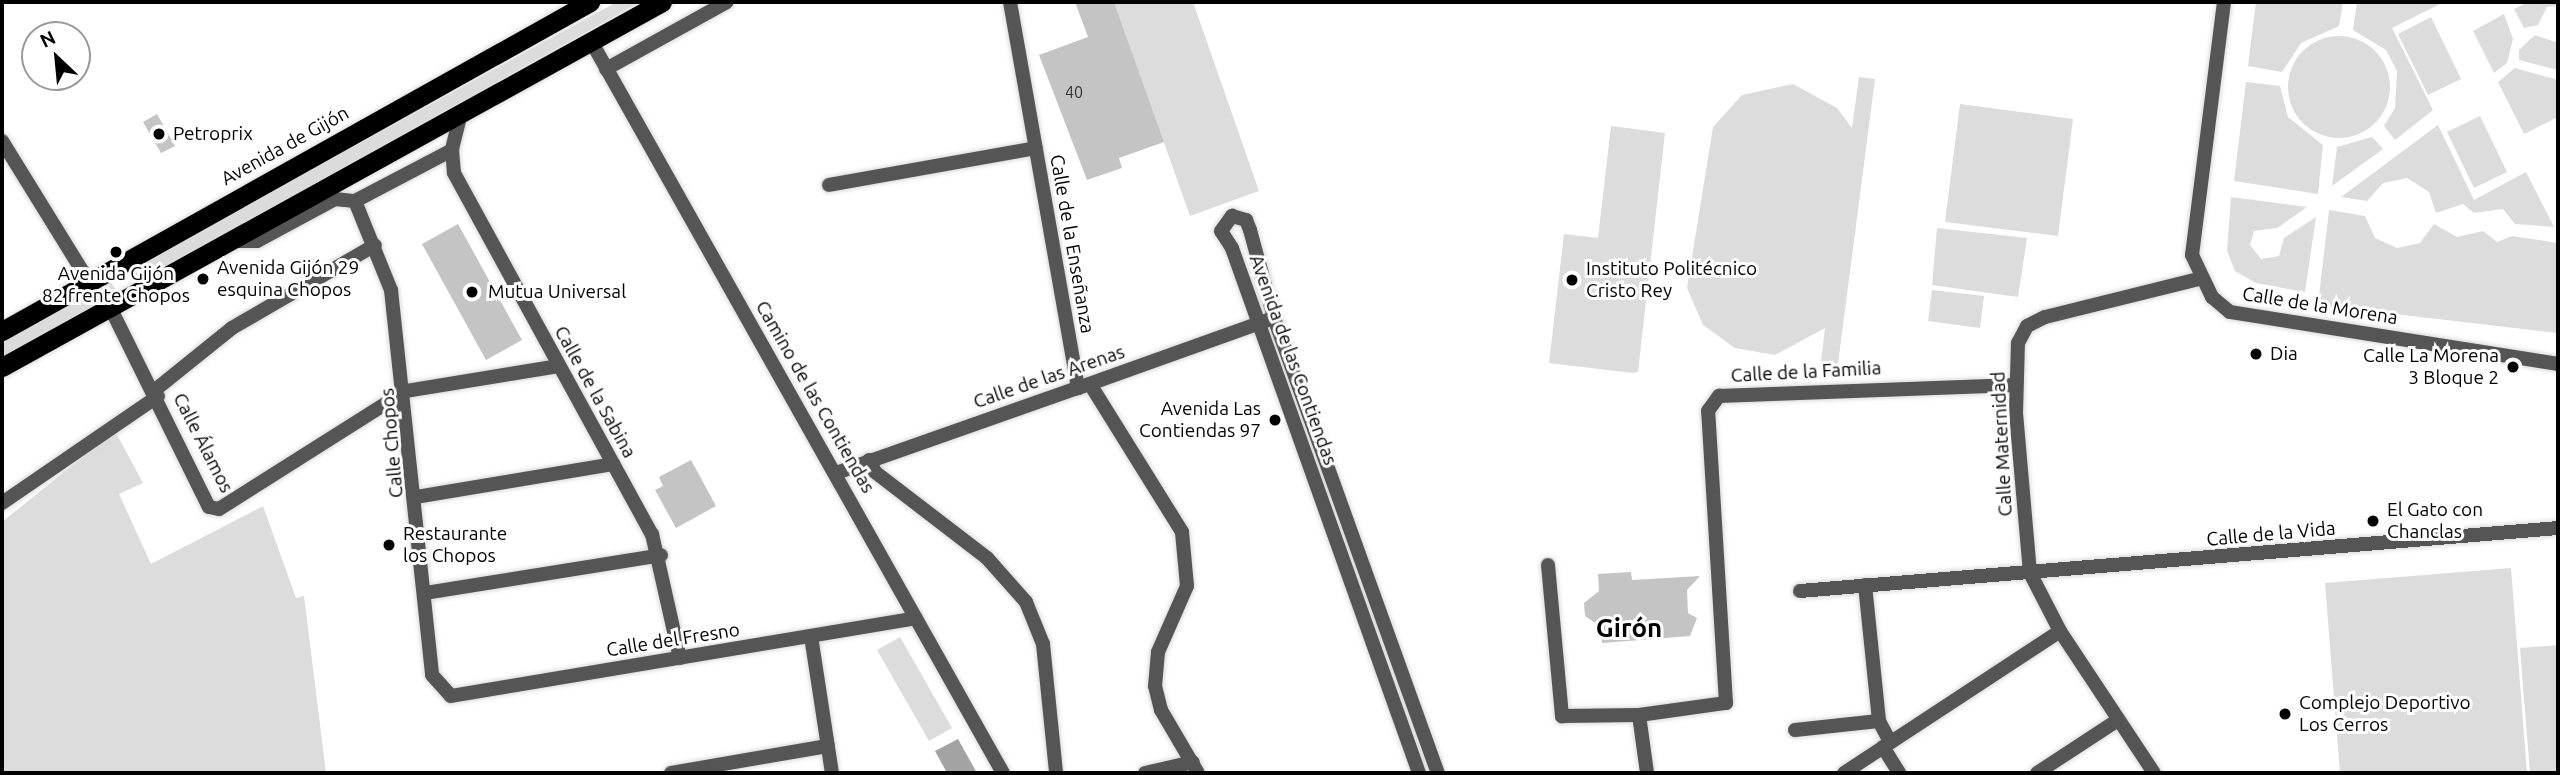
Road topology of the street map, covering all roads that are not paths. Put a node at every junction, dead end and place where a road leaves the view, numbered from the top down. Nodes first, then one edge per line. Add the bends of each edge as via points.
1 (590, 2) edge
2 (662, 2) edge
3 (727, 2) edge
4 (1010, 2) edge
5 (2224, 2) edge
6 (591, 41) junction
7 (606, 69) junction
8 (461, 113) junction
9 (2, 141) edge
10 (1036, 148) junction
11 (452, 150) junction
12 (829, 185) dead end
13 (355, 201) junction
14 (233, 241) junction
15 (375, 245) junction
16 (2199, 279) junction
17 (89, 282) junction
18 (110, 307) junction
19 (1274, 318) junction
20 (1259, 323) junction
21 (2, 331) edge
22 (2558, 364) edge
23 (558, 366) junction
24 (2, 367) edge
25 (2016, 385) junction
26 (1084, 386) junction
27 (406, 391) junction
28 (156, 393) junction
29 (869, 460) junction
30 (613, 464) junction
31 (836, 473) junction
32 (416, 497) junction
33 (2, 503) edge
34 (2558, 528) edge
35 (661, 555) junction
36 (1548, 565) dead end
37 (2030, 573) junction
38 (1866, 586) junction
39 (1800, 591) dead end
40 (425, 593) junction
41 (915, 618) junction
42 (2060, 631) junction
43 (811, 636) junction
44 (680, 658) junction
45 (440, 688) joint
46 (1639, 715) junction
47 (2118, 720) junction
48 (1879, 721) junction
49 (1795, 730) dead end
50 (1886, 745) junction
51 (828, 746) junction
52 (1196, 768) edge
53 (671, 773) edge
54 (832, 773) edge
55 (1003, 773) edge
56 (1056, 773) edge
57 (1145, 773) edge
58 (1419, 773) edge
59 (1438, 773) edge
60 (1647, 773) edge
61 (1844, 773) edge
62 (1899, 773) edge
63 (2037, 773) edge
64 (2154, 773) edge

1 - 17 highway, Avenida de Gijón
2 - 6 highway
3 - 7 street
4 - 10 street, Calle de la Enseñanza
5 - 16 street via 2194,226 2192,255
6 - 7 street, Camino de las Contiendas
6 - 8 highway
7 - 31 street, Camino de las Contiendas
8 - 11 street, Calle de la Sabina
8 - 14 highway
9 - 17 street
10 - 12 street, Calle de la Enseñanza
10 - 26 street, Calle de la Enseñanza
11 - 13 street
11 - 23 street, Calle de la Sabina via 454,173
13 - 14 street via 335,199 257,241
13 - 15 street, Calle Chopos
14 - 18 highway
15 - 27 street, Calle Chopos via 391,290
15 - 28 street via 232,328
16 - 22 street, Calle de la Morena via 2230,312
16 - 25 street, Calle Maternidad via 2027,326 2018,343
17 - 21 highway, Avenida de Gijón
18 - 24 highway
18 - 28 street, Calle Álamos
19 - 20 street, Calle de las Arenas
19 - 20 street, Avenida de las Contiendas via 1246,220 1232,216 1221,231
19 - 59 street, Avenida de las Contiendas
20 - 26 street, Calle de las Arenas
20 - 58 street, Avenida de las Contiendas
23 - 27 street
23 - 30 street, Calle de la Sabina
25 - 37 street, Calle Maternidad
25 - 46 street, Calle de la Familia via 1719,396 1708,411 1726,703
26 - 29 street, Calle de las Arenas
26 - 52 street, Calle de la Enseñanza via 1182,532 1187,586 1154,671 1161,710
27 - 28 street, Calle Álamos via 219,509 209,507
27 - 32 street, Calle Chopos
28 - 33 street
29 - 31 street, Calle de las Arenas
29 - 56 street via 875,472 961,534 1026,602 1043,644
30 - 32 street
30 - 35 street, Calle de la Sabina
31 - 41 street, Camino de las Contiendas
32 - 40 street, Calle Chopos
34 - 37 street, Calle de la Vida
35 - 40 street
35 - 44 street, Calle de la Sabina
36 - 46 street via 1562,716
37 - 38 street, Calle de la Vida
37 - 42 street
38 - 39 street, Calle de la Vida
38 - 48 street
40 - 45 street, Calle Chopos via 432,675
41 - 43 street, Calle del Fresno
41 - 55 street, Camino de las Contiendas
42 - 47 street
42 - 50 street
43 - 44 street, Calle del Fresno
43 - 51 street
44 - 45 street, Calle del Fresno via 451,696
46 - 60 street
47 - 63 street
47 - 64 street
48 - 49 street
48 - 50 street
50 - 61 street
50 - 62 street
51 - 53 street
51 - 54 street
52 - 57 street

